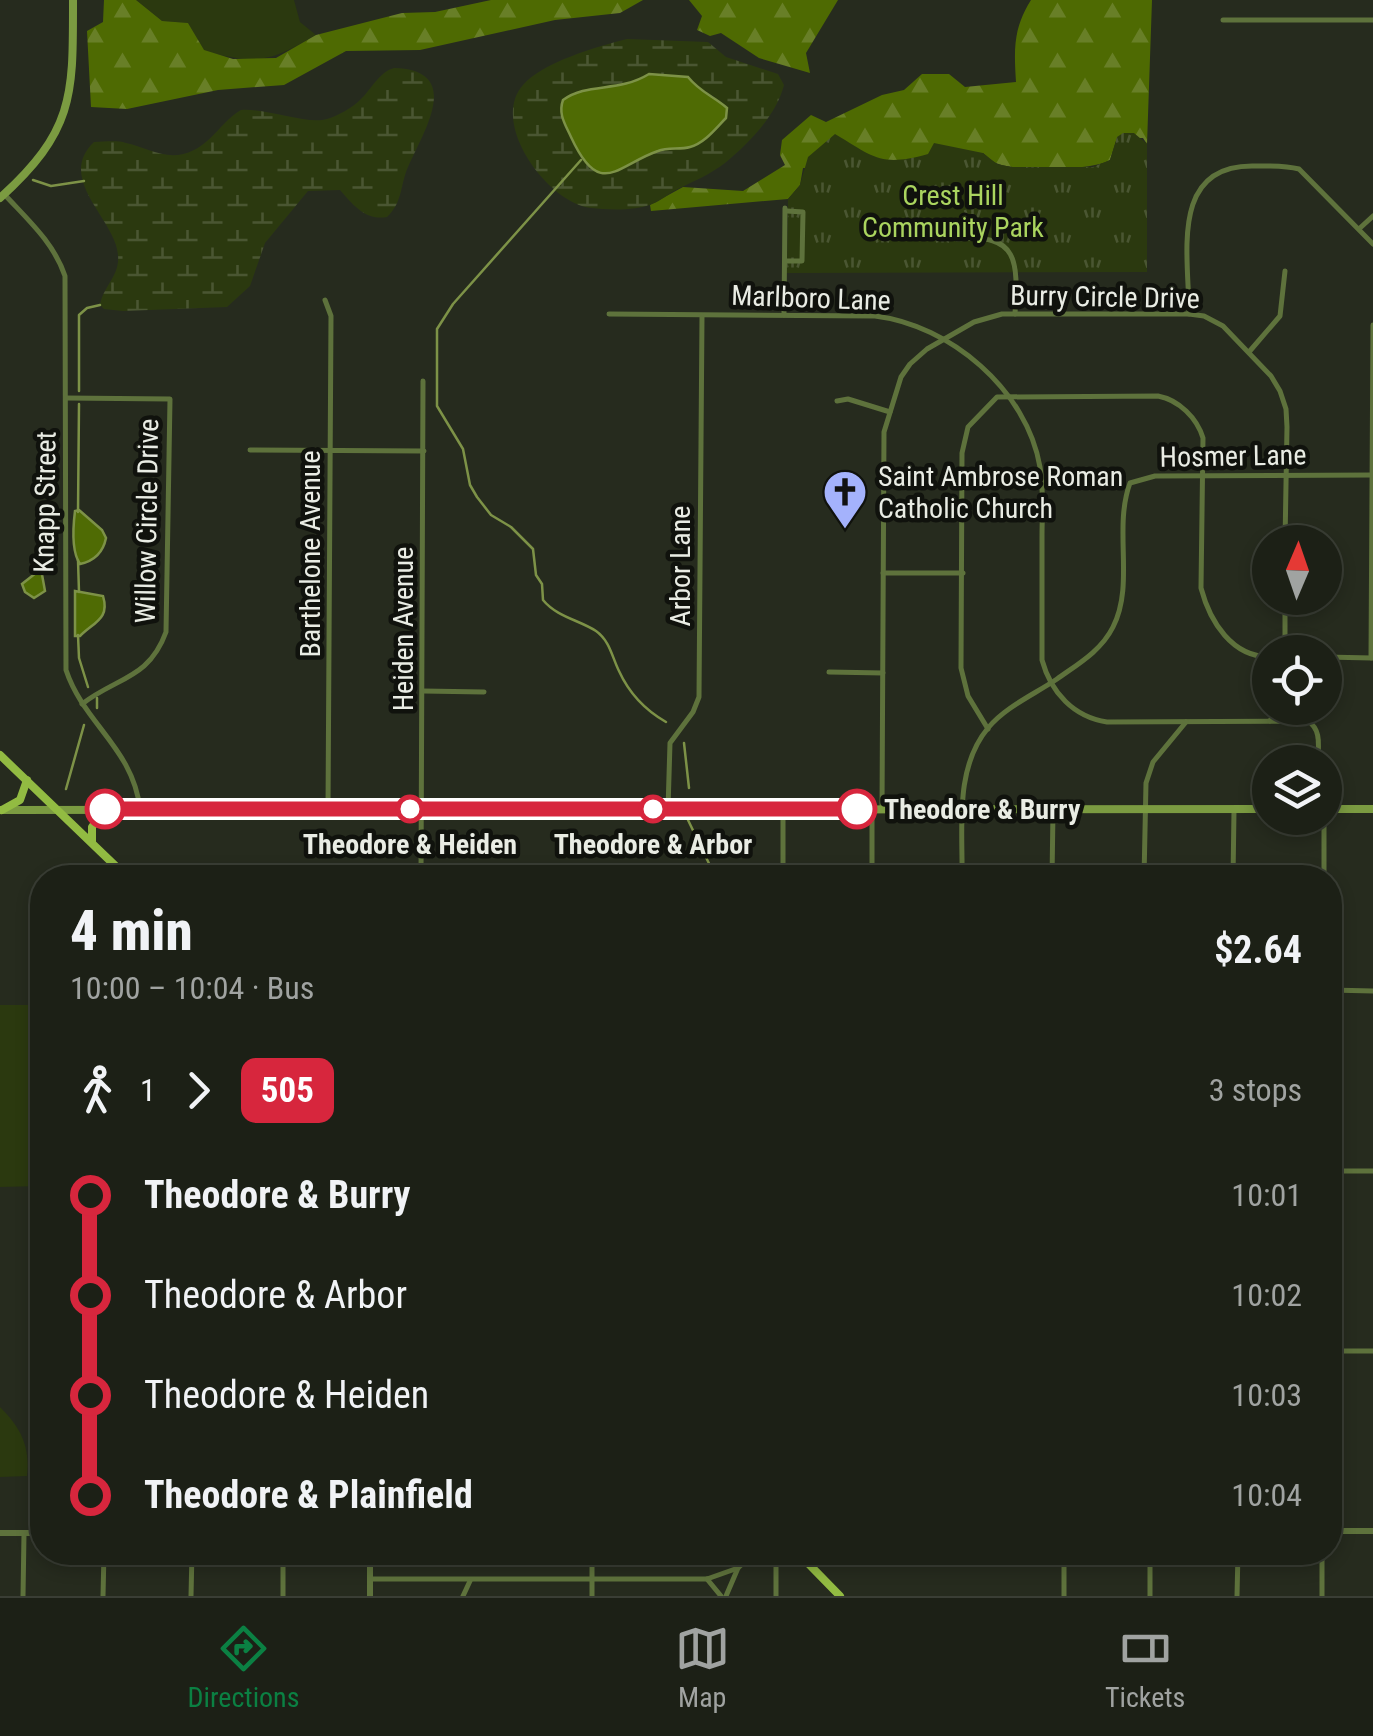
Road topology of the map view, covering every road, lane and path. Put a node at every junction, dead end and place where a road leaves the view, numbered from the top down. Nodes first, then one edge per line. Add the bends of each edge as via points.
1 (73, 0) edge
2 (1223, 20) dead end
3 (1373, 20) edge
4 (2, 196) edge
5 (1373, 216) edge
6 (1360, 228) junction
7 (957, 239) dead end
8 (1373, 244) edge
9 (784, 261) junction
10 (1285, 270) dead end
11 (325, 300) dead end
12 (609, 314) dead end
13 (1016, 314) junction
14 (1189, 314) junction
15 (702, 315) junction
16 (784, 315) junction
17 (1373, 325) edge
18 (944, 338) junction
19 (1249, 352) junction
20 (424, 381) dead end
21 (1006, 396) junction
22 (66, 398) junction
23 (837, 402) dead end
24 (890, 412) junction
25 (250, 450) dead end
26 (330, 451) junction
27 (424, 451) junction
28 (1204, 474) junction
29 (1285, 474) junction
30 (1372, 475) edge
31 (1285, 525) edge
32 (883, 573) junction
33 (962, 573) junction
34 (1252, 655) edge
35 (1342, 657) edge
36 (1372, 658) edge
37 (829, 672) dead end
38 (883, 673) junction
39 (1051, 683) junction
40 (424, 691) junction
41 (484, 692) dead end
42 (82, 704) junction
43 (1252, 721) edge
44 (1186, 722) junction
45 (988, 728) junction
46 (0, 755) edge
47 (27, 780) junction
48 (58, 809) junction
49 (105, 809) junction
50 (140, 809) junction
51 (328, 809) junction
52 (422, 809) junction
53 (668, 809) junction
54 (783, 809) junction
55 (877, 809) junction
56 (963, 809) junction
57 (1053, 809) junction
58 (1145, 809) junction
59 (1234, 809) junction
60 (1252, 809) edge
61 (1342, 809) edge
62 (1373, 809) edge
63 (1, 810) edge
64 (1324, 835) edge
65 (92, 842) junction
66 (115, 865) edge
67 (421, 865) edge
68 (783, 865) edge
69 (873, 865) edge
70 (962, 865) edge
71 (1052, 865) edge
72 (1144, 865) edge
73 (1233, 865) edge
74 (1324, 865) edge
75 (1342, 990) edge
76 (1373, 990) edge
77 (1342, 1171) edge
78 (1373, 1171) edge
79 (1342, 1351) edge
80 (1373, 1351) edge
81 (1342, 1531) edge
82 (1373, 1531) edge
83 (0, 1533) edge
84 (24, 1533) junction
85 (30, 1533) edge
86 (104, 1565) edge
87 (192, 1565) edge
88 (283, 1565) edge
89 (370, 1565) edge
90 (592, 1565) edge
91 (741, 1565) edge
92 (774, 1565) edge
93 (810, 1565) edge
94 (1064, 1565) edge
95 (1150, 1565) edge
96 (1238, 1565) edge
97 (1322, 1565) edge
98 (738, 1568) junction
99 (708, 1579) junction
100 (370, 1580) junction
101 (471, 1580) junction
102 (592, 1580) junction
103 (23, 1596) edge
104 (103, 1596) edge
105 (191, 1596) edge
106 (283, 1596) edge
107 (370, 1596) edge
108 (463, 1596) edge
109 (592, 1596) edge
110 (723, 1596) edge
111 (776, 1596) edge
112 (840, 1596) edge
113 (1064, 1596) edge
114 (1150, 1596) edge
115 (1237, 1596) edge
116 (1322, 1596) edge

1 - 4 main road via 66,111 51,142
2 - 3 street
4 - 22 street, Knapp Street via 47,242 65,276
5 - 6 street
6 - 8 street
6 - 14 street via 1296,168 1222,170 1200,188 1190,208
7 - 13 street via 993,238 1006,247 1016,273
9 - 9 street via 785,210 802,212 802,261
9 - 16 street
10 - 19 street via 1280,316
11 - 26 street, Barthelone Avenue via 332,316
12 - 15 street, Marlboro Lane
13 - 14 street, Burry Circle Drive
13 - 18 street, Burry Circle Drive via 980,320
14 - 19 street, Burry Circle Drive via 1214,320
15 - 16 street, Marlboro Lane
15 - 53 street, Arbor Lane via 699,697 670,743
16 - 18 street, Marlboro Lane via 896,318
17 - 30 street
18 - 21 street, Marlboro Lane via 987,370
18 - 24 street, Burry Circle Drive via 906,369
19 - 29 street, Burry Circle Drive via 1272,376 1286,409
20 - 27 street, Heiden Avenue
21 - 28 street via 1168,398 1200,429
21 - 33 street via 984,408 963,442
21 - 39 street, Marlboro Lane via 1031,436 1040,466 1042,660
22 - 42 street, Knapp Street via 64,652
22 - 42 street, Willow Circle Drive via 170,399 166,632 150,663
23 - 24 street
24 - 32 street, Burry Circle Drive via 882,446
25 - 26 street
26 - 27 street
26 - 51 street, Barthelone Avenue
27 - 40 street, Heiden Avenue
28 - 29 street, Hosmer Lane
28 - 34 street via 1201,588 1234,645
28 - 39 street, Hosmer Lane via 1130,483 1116,621 1094,653
29 - 30 street, Hosmer Lane
29 - 31 street, Burry Circle Drive
30 - 36 street
32 - 33 street
32 - 38 street, Burry Circle Drive
33 - 45 street via 962,677
35 - 36 street
37 - 38 street
38 - 55 street, Burry Circle Drive
39 - 44 street via 1089,719
39 - 45 street, Hosmer Lane
40 - 41 street
40 - 52 street, Heiden Avenue
42 - 50 street, Knapp Street via 127,763
43 - 44 street
44 - 58 street via 1154,762
45 - 56 street, Hosmer Lane via 968,766
46 - 47 main road
47 - 48 main road
47 - 63 main road via 20,800
48 - 49 main road
48 - 63 main road
48 - 65 main road
49 - 50 main road
49 - 65 main road via 92,827
50 - 51 main road
51 - 52 main road
52 - 53 main road
52 - 67 street, Heiden Avenue
53 - 54 main road
54 - 55 main road
54 - 68 street
55 - 56 main road
55 - 69 street, Burry Circle Drive
56 - 57 main road
56 - 70 street, Hosmer Lane
57 - 58 main road
57 - 71 street
58 - 59 main road
58 - 72 street
59 - 60 main road
59 - 73 street
61 - 62 main road
64 - 74 street
65 - 66 main road
75 - 76 street
77 - 78 street
79 - 80 street
81 - 82 street
83 - 84 street
84 - 85 street
84 - 103 street
86 - 104 street
87 - 105 street
88 - 106 street
89 - 100 street
90 - 102 street
91 - 98 street
92 - 111 street
93 - 112 main road
94 - 113 street
95 - 114 street
96 - 115 street
97 - 116 street
98 - 99 street
98 - 110 street
99 - 102 street
99 - 110 street
100 - 101 street
100 - 107 street
101 - 102 street
101 - 108 street
102 - 109 street

